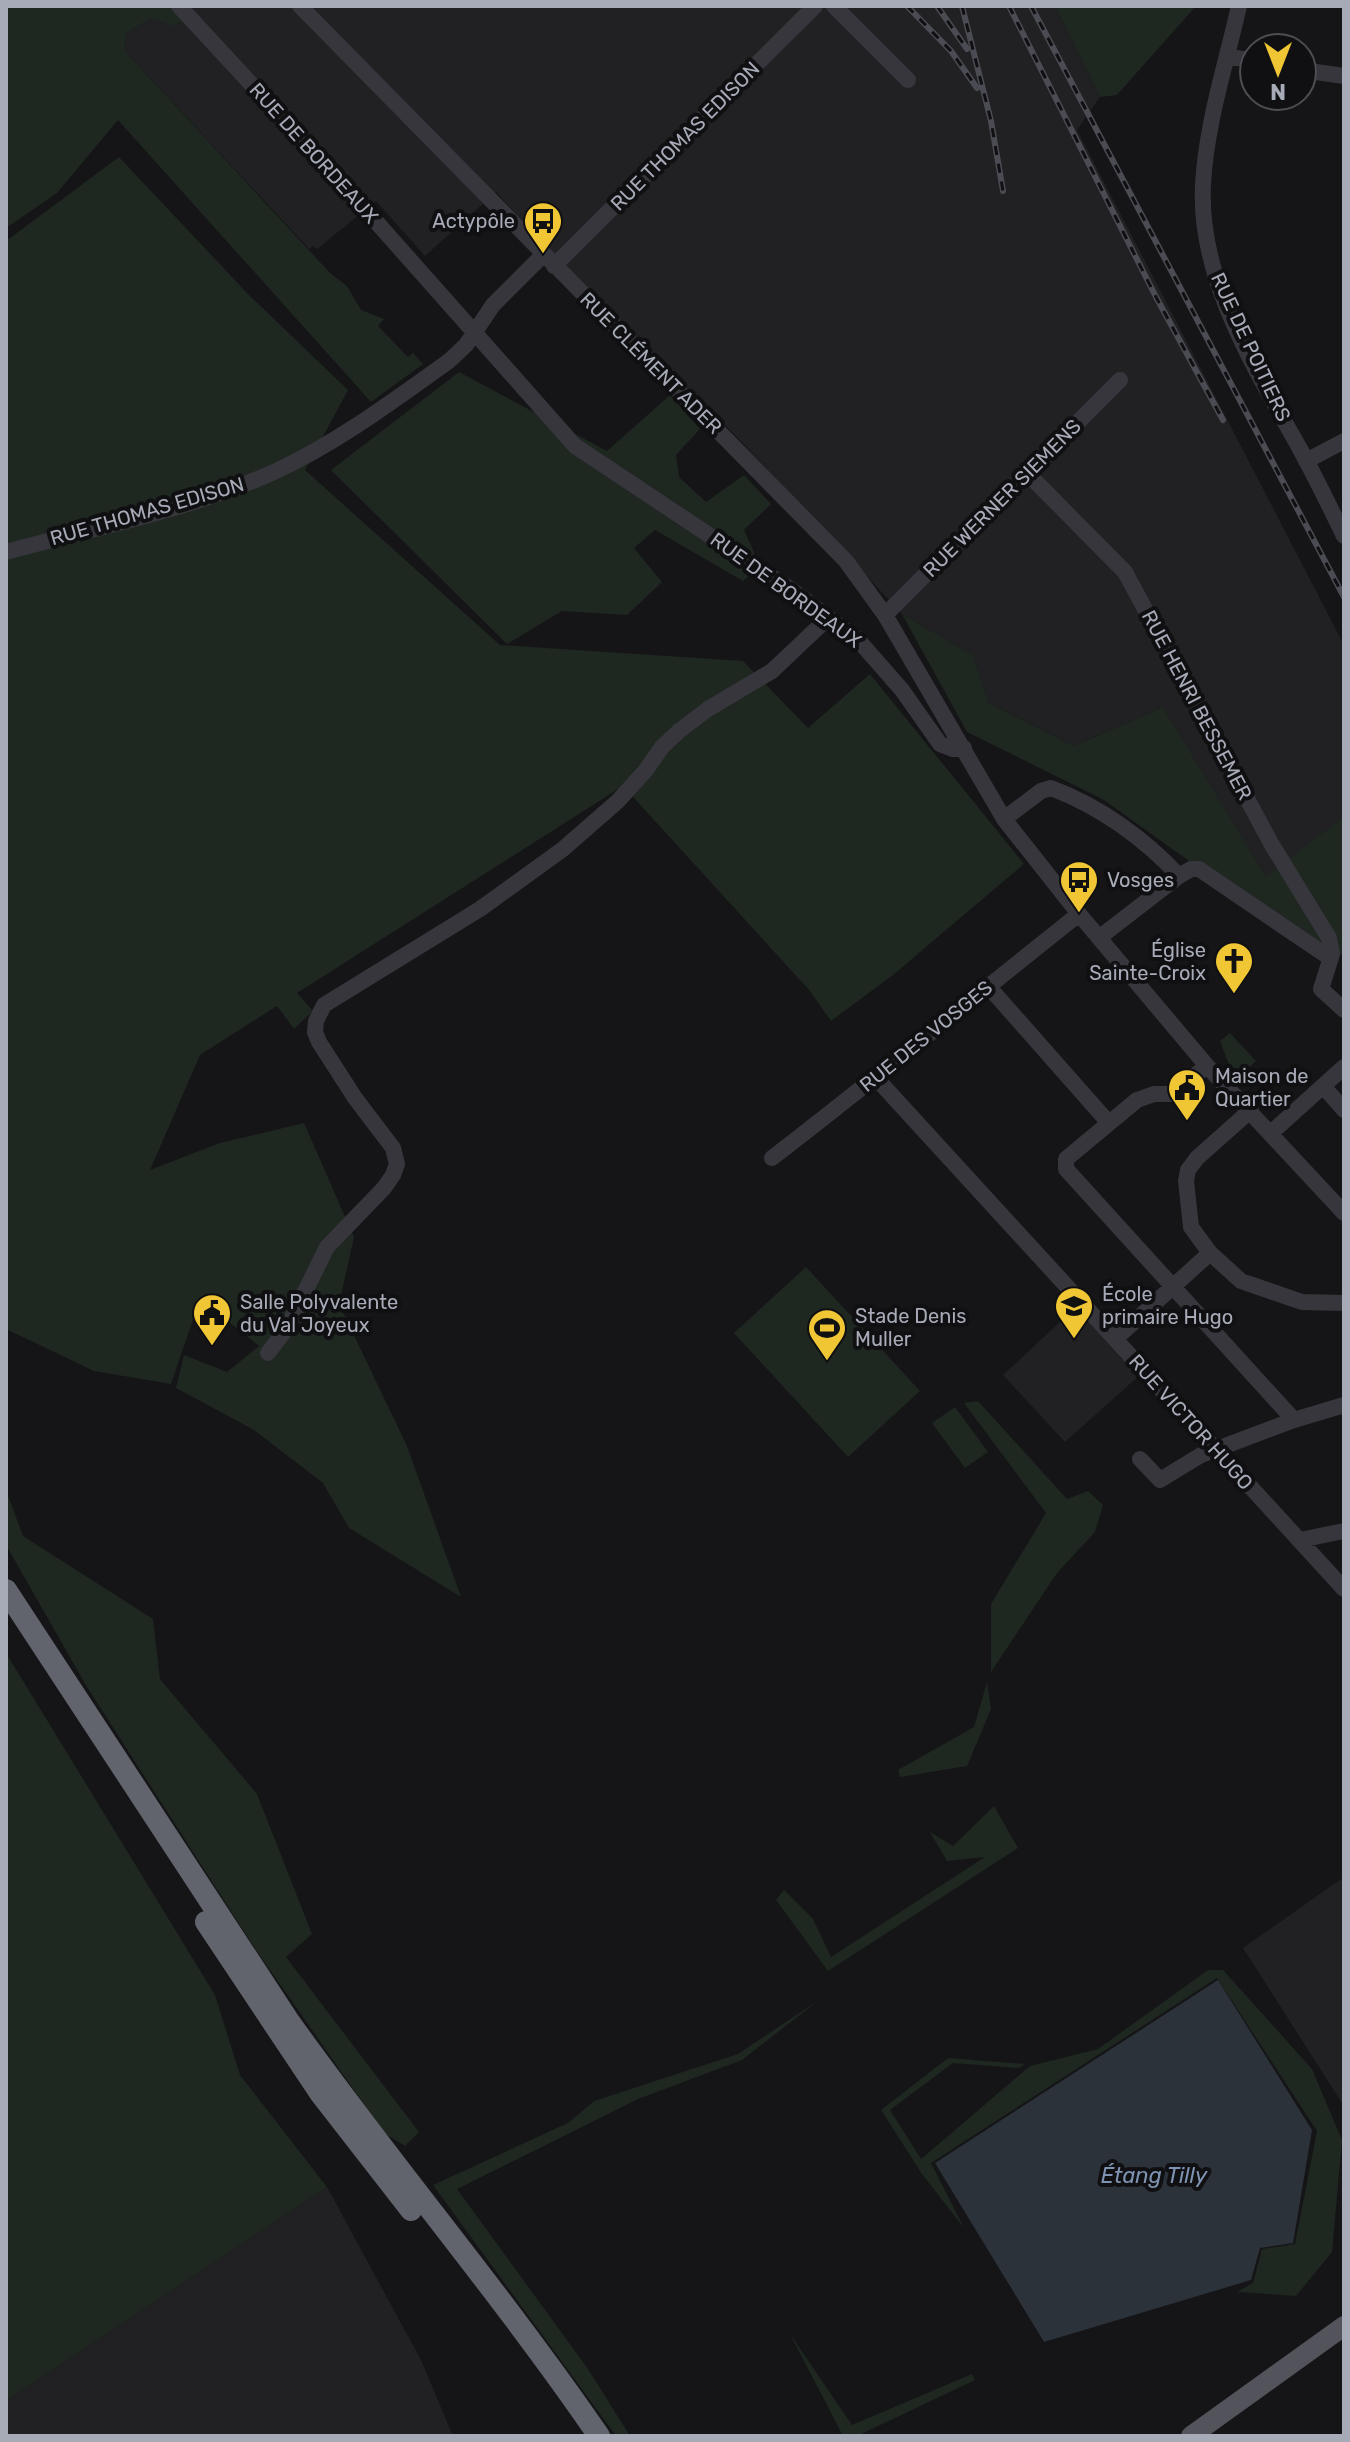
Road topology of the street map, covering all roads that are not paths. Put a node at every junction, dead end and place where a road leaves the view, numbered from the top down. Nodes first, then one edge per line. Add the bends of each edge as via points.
1 (179, 6) edge
2 (300, 6) edge
3 (815, 6) edge
4 (834, 6) edge
5 (1239, 6) edge
6 (1227, 56) junction
7 (1238, 58) edge
8 (1318, 72) edge
9 (1344, 76) edge
10 (908, 80) dead end
11 (549, 260) junction
12 (475, 332) junction
13 (1120, 380) dead end
14 (1344, 441) edge
15 (1306, 461) junction
16 (1028, 474) junction
17 (1344, 536) edge
18 (6, 552) edge
19 (885, 615) junction
20 (828, 618) junction
21 (964, 748) junction
22 (1004, 819) junction
23 (1179, 876) junction
24 (1079, 914) junction
25 (1100, 937) junction
26 (1330, 958) junction
27 (988, 986) junction
28 (1344, 1010) edge
29 (1207, 1066) junction
30 (1344, 1067) edge
31 (876, 1078) junction
32 (1323, 1086) junction
33 (1251, 1110) junction
34 (1344, 1110) edge
35 (1108, 1122) junction
36 (1271, 1133) junction
37 (772, 1158) dead end
38 (1344, 1213) edge
39 (1210, 1253) junction
40 (1173, 1286) junction
41 (1344, 1303) edge
42 (1115, 1339) junction
43 (268, 1353) dead end
44 (1344, 1405) edge
45 (1294, 1420) junction
46 (1216, 1449) junction
47 (1140, 1459) dead end
48 (1344, 1531) edge
49 (1300, 1540) junction
50 (1344, 1589) edge
51 (6, 1590) edge
52 (6, 1617) edge
53 (381, 2160) junction
54 (402, 2187) junction
55 (1344, 2326) edge
56 (585, 2436) edge
57 (599, 2436) edge
58 (1191, 2436) edge

1 - 12 street, RUE DE BORDEAUX
2 - 11 street, RUE CLÉMENT ADER
3 - 11 street, RUE THOMAS EDISON
4 - 10 street
5 - 6 street, RUE DE POITIERS
6 - 7 street
6 - 15 street, RUE DE POITIERS via 1203,186 1205,237 1217,284
8 - 9 street
11 - 12 street, RUE THOMAS EDISON via 493,305
11 - 19 street, RUE CLÉMENT ADER via 846,561
12 - 18 street, RUE THOMAS EDISON via 449,361 375,413 276,471 225,492
12 - 20 street, RUE DE BORDEAUX via 575,446
13 - 16 street, RUE WERNER SIEMENS
14 - 15 street
15 - 17 street, RUE DE POITIERS
16 - 19 street, RUE WERNER SIEMENS
16 - 26 street, RUE HENRI BESSEMER via 1125,572 1272,845 1329,938
19 - 21 street, RUE CLÉMENT ADER
20 - 21 street, RUE DE BORDEAUX via 881,663 940,744
20 - 43 street via 772,671 679,731 618,801 563,849 480,909 324,1005 316,1021 319,1042 393,1148 397,1164 384,1188 327,1247 287,1328
21 - 22 street
22 - 23 street via 1051,788 1097,809
22 - 24 street
23 - 25 street
23 - 26 street via 1199,869
24 - 25 street
24 - 27 street, RUE DES VOSGES
25 - 29 street
26 - 28 street via 1321,989
27 - 31 street, RUE DES VOSGES
27 - 35 street
29 - 33 street
29 - 35 street via 1171,1094 1137,1100
30 - 32 street
31 - 37 street, RUE DES VOSGES
31 - 42 street, RUE VICTOR HUGO
32 - 34 street
32 - 36 street
33 - 36 street
33 - 39 street via 1188,1170 1191,1227
35 - 40 street via 1066,1159 1066,1169
36 - 38 street
39 - 40 street
39 - 41 street via 1241,1281 1302,1302
40 - 42 street
40 - 45 street
42 - 46 street, RUE VICTOR HUGO
44 - 45 street
45 - 46 street
46 - 47 street via 1160,1480
46 - 49 street, RUE VICTOR HUGO
48 - 49 street
49 - 50 street, RUE VICTOR HUGO
51 - 53 highway
52 - 53 highway via 276,2030
53 - 54 highway
54 - 56 highway
54 - 57 highway
55 - 58 main road

